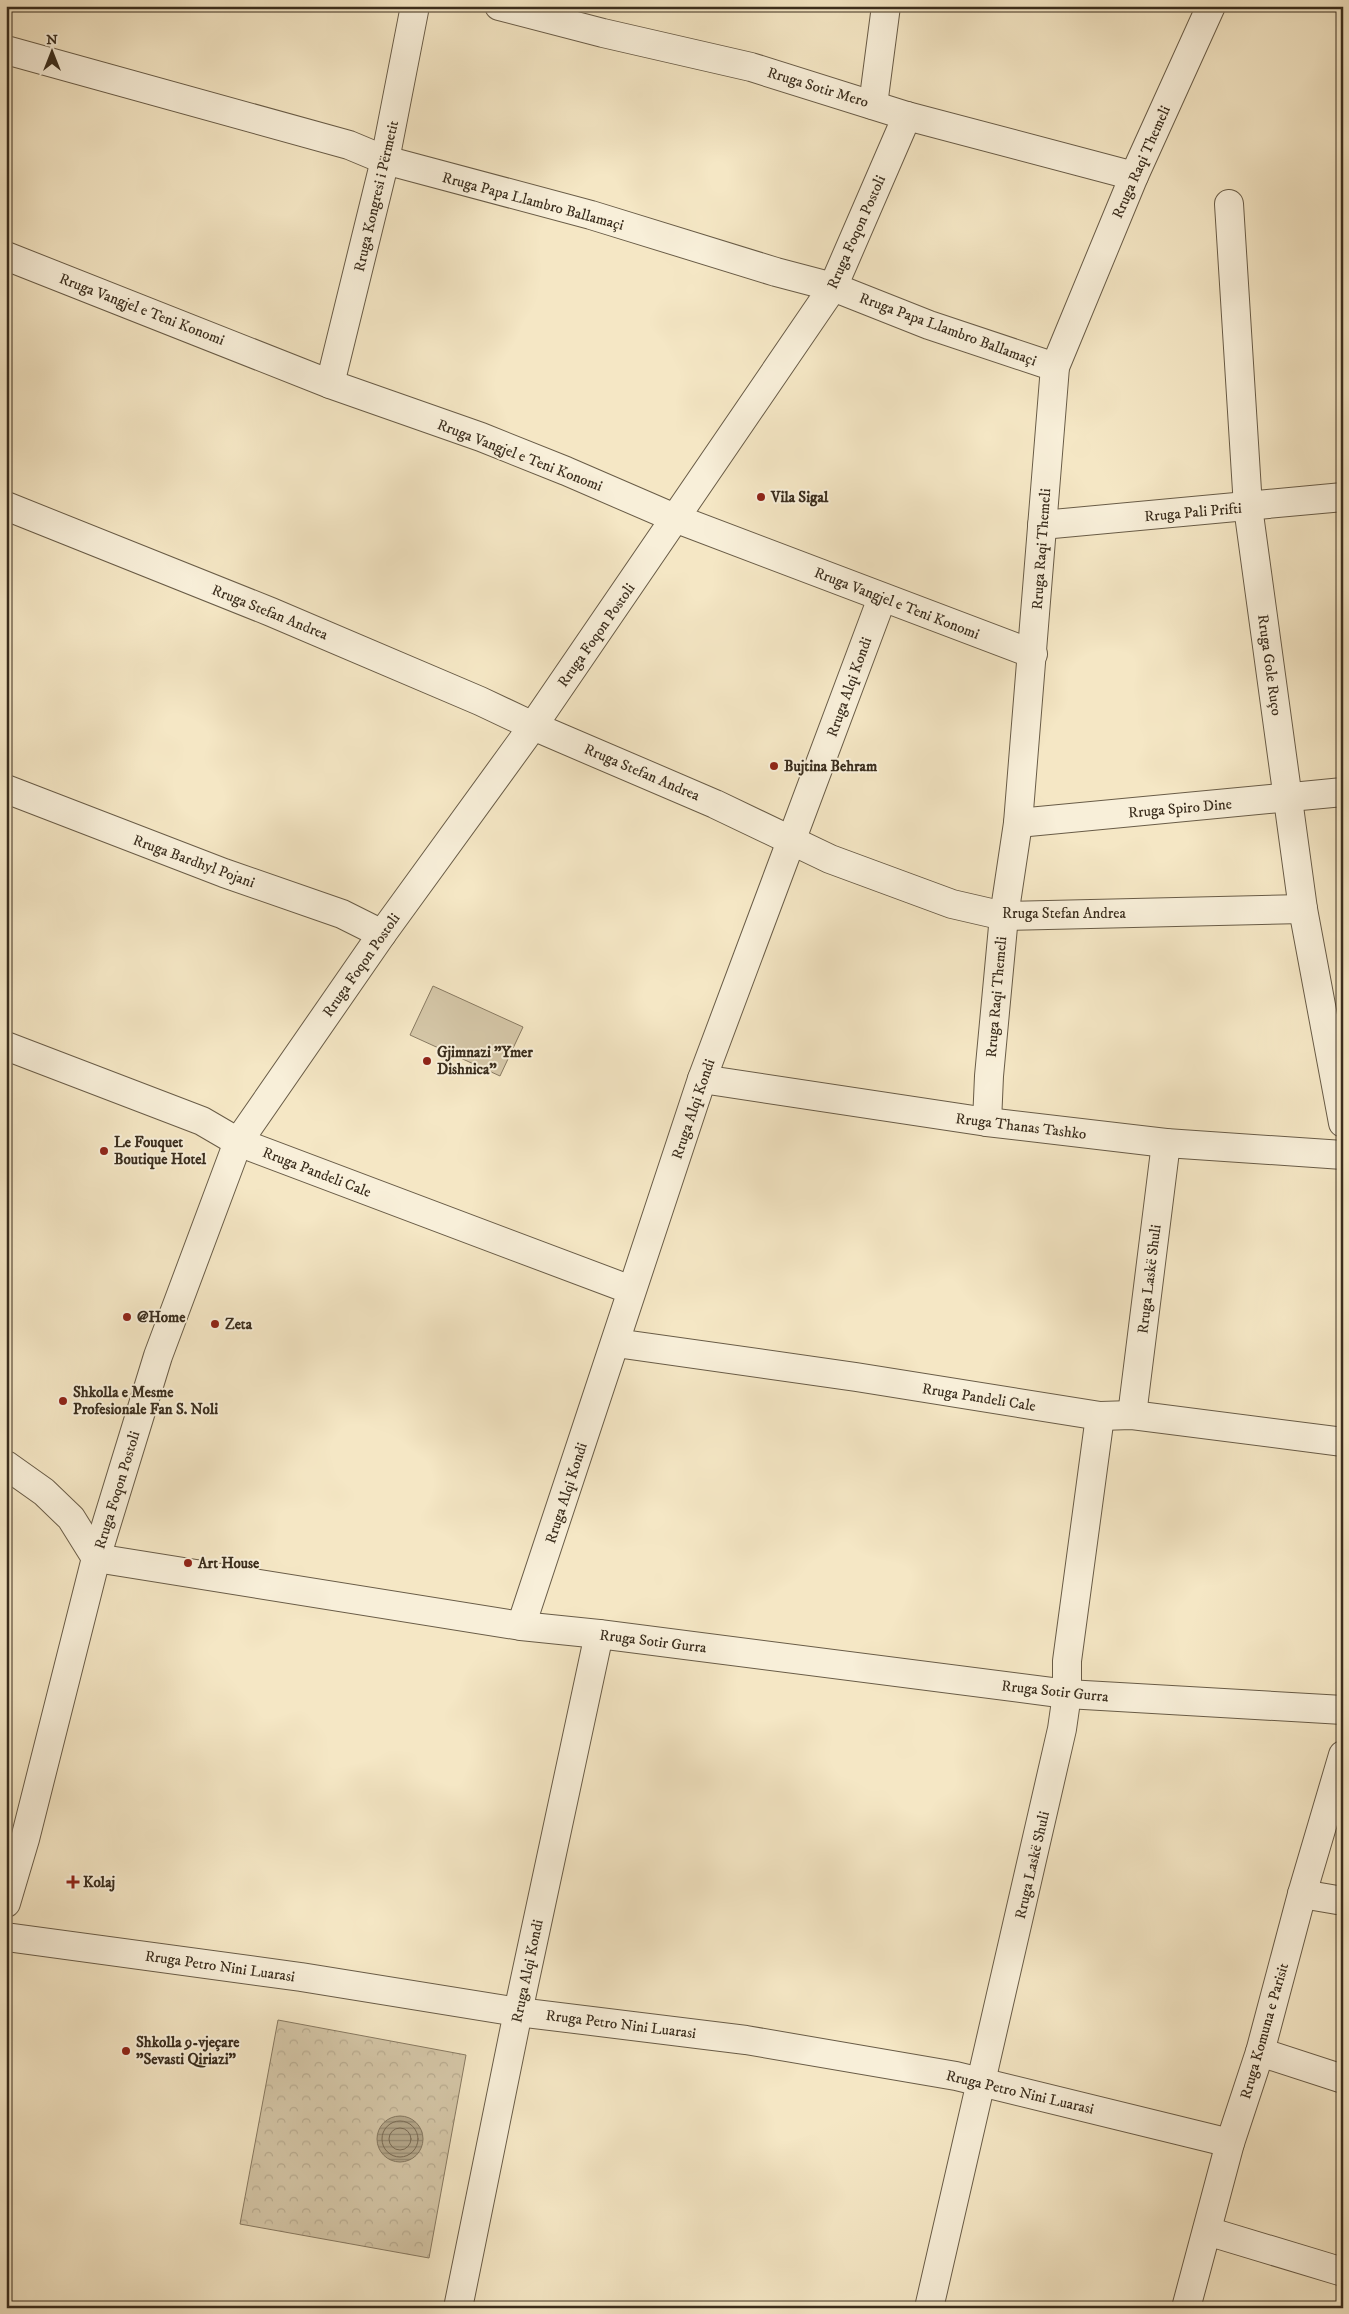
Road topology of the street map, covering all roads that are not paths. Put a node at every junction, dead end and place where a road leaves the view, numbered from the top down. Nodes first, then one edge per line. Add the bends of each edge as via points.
1 (415, 6) edge
2 (499, 6) edge
3 (886, 6) edge
4 (1211, 6) edge
5 (6, 50) edge
6 (873, 105) junction
7 (907, 116) junction
8 (385, 160) junction
9 (1134, 176) junction
10 (1229, 204) dead end
11 (6, 256) edge
12 (833, 287) junction
13 (1055, 366) junction
14 (330, 384) junction
15 (1343, 498) edge
16 (6, 506) edge
17 (1248, 507) junction
18 (677, 519) junction
19 (1042, 525) junction
20 (882, 598) junction
21 (1033, 654) junction
22 (533, 726) junction
23 (6, 789) edge
24 (1343, 792) edge
25 (1288, 799) junction
26 (1018, 823) junction
27 (792, 840) junction
28 (1303, 909) junction
29 (1004, 916) junction
30 (382, 934) junction
31 (6, 1046) edge
32 (1336, 1049) edge
33 (702, 1078) junction
34 (987, 1122) junction
35 (1343, 1123) edge
36 (238, 1142) junction
37 (1166, 1143) junction
38 (1343, 1155) edge
39 (631, 1290) junction
40 (616, 1343) junction
41 (1132, 1415) junction
42 (1100, 1416) junction
43 (1343, 1442) edge
44 (6, 1465) edge
45 (96, 1558) junction
46 (521, 1626) junction
47 (599, 1634) junction
48 (1067, 1694) junction
49 (1343, 1710) edge
50 (1343, 1755) edge
51 (16, 1836) edge
52 (1302, 1894) junction
53 (1343, 1901) edge
54 (6, 1903) edge
55 (6, 1937) edge
56 (518, 2012) junction
57 (1260, 2052) junction
58 (1343, 2079) edge
59 (982, 2083) junction
60 (1230, 2143) junction
61 (1207, 2232) junction
62 (1343, 2272) edge
63 (458, 2308) edge
64 (929, 2308) edge
65 (1186, 2308) edge

1 - 8 street, Rruga Kongresi i Përmetit
2 - 6 street, Rruga Sotir Mero via 751,67
3 - 6 street
4 - 9 street, Rruga Raqi Themeli
5 - 8 street, Rruga Papa Llambro Ballamaçi via 349,145
6 - 7 street, Rruga Sotir Mero
7 - 9 street, Rruga Sotir Mero
7 - 12 street, Rruga Foqon Postoli
8 - 12 street, Rruga Papa Llambro Ballamaçi via 591,215
8 - 14 street, Rruga Kongresi i Përmetit
9 - 13 street, Rruga Raqi Themeli
10 - 17 street, Rruga Gole Ruço
11 - 14 street, Rruga Vangjel e Teni Konomi
12 - 13 street, Rruga Papa Llambro Ballamaçi via 929,325
12 - 18 street, Rruga Foqon Postoli
13 - 19 street, Rruga Raqi Themeli
14 - 18 street, Rruga Vangjel e Teni Konomi via 481,437
15 - 17 street, Rruga Pali Prifti
16 - 22 street, Rruga Stefan Andrea via 280,616 480,700
17 - 19 street, Rruga Pali Prifti
17 - 25 street, Rruga Gole Ruço
18 - 20 street, Rruga Vangjel e Teni Konomi
18 - 22 street, Rruga Foqon Postoli
19 - 21 street, Rruga Raqi Themeli
20 - 21 street, Rruga Vangjel e Teni Konomi
20 - 27 street, Rruga Alqi Kondi
21 - 26 street, Rruga Raqi Themeli
22 - 27 street, Rruga Stefan Andrea
22 - 30 street, Rruga Foqon Postoli
23 - 30 street, Rruga Bardhyl Pojani via 224,873 342,914
24 - 25 street, Rruga Spiro Dine
25 - 26 street, Rruga Spiro Dine
25 - 28 street, Rruga Gole Ruço
26 - 29 street, Rruga Raqi Themeli
27 - 29 street, Rruga Stefan Andrea via 830,859 952,904
27 - 33 street, Rruga Alqi Kondi
28 - 29 street, Rruga Stefan Andrea
28 - 32 street, Rruga Gole Ruço
29 - 34 street, Rruga Raqi Themeli
30 - 36 street, Rruga Foqon Postoli
31 - 36 street, Rruga Pandeli Cale via 202,1121
32 - 35 street, Rruga Gole Ruço
33 - 34 street, Rruga Thanas Tashko
33 - 39 street, Rruga Alqi Kondi
34 - 37 street, Rruga Thanas Tashko
36 - 39 street, Rruga Pandeli Cale
36 - 45 street, Rruga Foqon Postoli via 158,1356
37 - 38 street, Rruga Thanas Tashko
37 - 41 street, Rruga Laskë Shuli
39 - 40 street, Rruga Alqi Kondi
40 - 42 street, Rruga Pandeli Cale
40 - 46 street, Rruga Alqi Kondi
41 - 42 street, Rruga Pandeli Cale
41 - 43 street, Rruga Pandeli Cale
42 - 48 street, Rruga Laskë Shuli via 1067,1661
44 - 45 street via 44,1492 71,1518
45 - 46 street, Rruga Sotir Gurra
45 - 51 street, Rruga Foqon Postoli
46 - 47 street, Rruga Sotir Gurra
47 - 48 street, Rruga Sotir Gurra
47 - 56 street, Rruga Alqi Kondi
48 - 49 street, Rruga Sotir Gurra
48 - 59 street, Rruga Laskë Shuli via 1062,1729
50 - 52 street, Rruga Komuna e Parisit
51 - 54 street, Rruga Foqon Postoli
52 - 53 street
52 - 57 street, Rruga Komuna e Parisit
55 - 56 street, Rruga Petro Nini Luarasi via 301,1977
56 - 59 street, Rruga Petro Nini Luarasi via 746,2040
56 - 63 street, Rruga Alqi Kondi
57 - 58 street
57 - 60 street, Rruga Komuna e Parisit
59 - 60 street, Rruga Petro Nini Luarasi
59 - 64 street, Rruga Laskë Shuli
60 - 61 street, Rruga Komuna e Parisit
61 - 62 street
61 - 65 street, Rruga Komuna e Parisit

